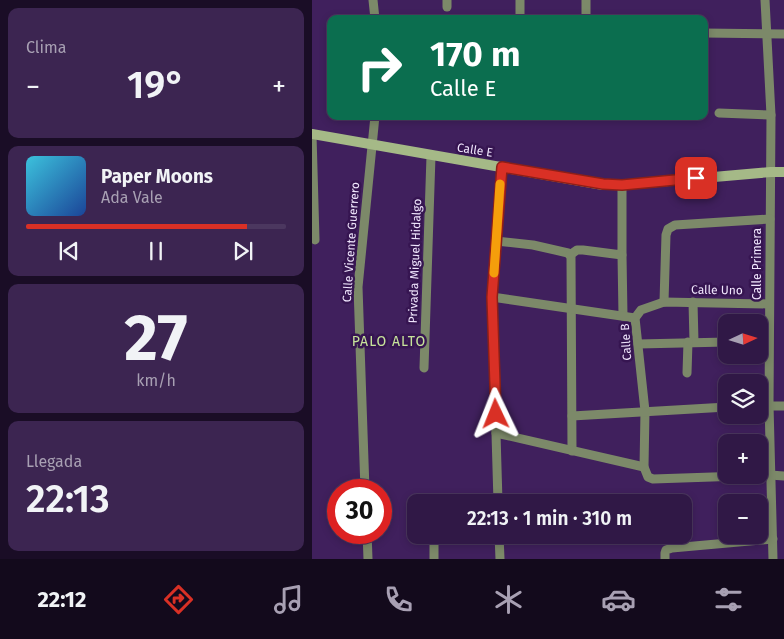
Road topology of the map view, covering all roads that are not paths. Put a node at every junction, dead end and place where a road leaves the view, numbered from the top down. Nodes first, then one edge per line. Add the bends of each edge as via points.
1 (373, 0) edge
2 (520, 0) edge
3 (586, 0) edge
4 (765, 0) edge
5 (375, 15) edge
6 (520, 15) edge
7 (586, 15) edge
8 (708, 33) edge
9 (767, 34) junction
10 (784, 34) edge
11 (719, 113) dead end
12 (771, 115) junction
13 (374, 120) edge
14 (312, 135) edge
15 (372, 145) junction
16 (432, 156) junction
17 (502, 167) junction
18 (771, 172) junction
19 (784, 172) edge
20 (622, 185) junction
21 (770, 219) junction
22 (315, 240) dead end
23 (496, 241) junction
24 (570, 255) junction
25 (622, 255) junction
26 (492, 297) junction
27 (664, 302) junction
28 (693, 302) junction
29 (769, 304) junction
30 (571, 308) junction
31 (623, 316) junction
32 (635, 318) junction
33 (691, 342) junction
34 (718, 342) edge
35 (769, 343) joint
36 (638, 344) junction
37 (424, 368) dead end
38 (687, 373) dead end
39 (766, 374) edge
40 (768, 405) edge
41 (784, 406) edge
42 (718, 407) edge
43 (645, 411) junction
44 (572, 416) junction
45 (766, 424) edge
46 (496, 433) junction
47 (572, 450) junction
48 (644, 467) junction
49 (770, 475) junction
50 (784, 476) edge
51 (365, 479) edge
52 (498, 494) edge
53 (773, 539) junction
54 (367, 544) edge
55 (434, 544) edge
56 (499, 544) edge
57 (368, 559) edge
58 (434, 559) edge
59 (500, 559) edge
60 (666, 559) edge
61 (774, 559) edge

1 - 5 street
2 - 6 street
3 - 7 street
4 - 9 street, Calle Primera
8 - 9 street
9 - 10 street
9 - 12 street, Calle Primera
11 - 12 street
12 - 18 street, Calle Primera
13 - 15 street, Calle Vicente Guerrero
14 - 15 main road, Calle E
14 - 22 street
15 - 16 main road, Calle E
15 - 51 street, Calle Vicente Guerrero via 358,287
16 - 17 main road, Calle E
16 - 37 street, Privada Miguel Hidalgo
17 - 20 main road, Calle E
17 - 23 street
18 - 19 main road, Calle E
18 - 20 main road, Calle E
18 - 21 street, Calle Primera
20 - 25 street
21 - 27 street via 675,225 668,229
21 - 29 street, Calle Primera
23 - 24 street via 533,244
23 - 26 street
24 - 25 street via 577,250
24 - 30 street
25 - 31 street
26 - 30 street
26 - 46 street
27 - 28 street, Calle Uno
27 - 32 street, Calle B via 641,310
28 - 29 street, Calle Uno
28 - 33 street
29 - 35 street, Calle Primera
30 - 31 street
30 - 44 street
31 - 32 street
32 - 36 street, Calle B
33 - 34 street
33 - 36 street
33 - 38 street
35 - 39 street, Calle Primera
36 - 43 street, Calle B
40 - 41 street
42 - 43 street
43 - 44 street
43 - 48 street, Calle B
44 - 47 street
45 - 49 street, Calle Primera
46 - 47 street
46 - 52 street
47 - 48 street
48 - 49 street via 648,477 653,479
49 - 50 street
49 - 53 street, Calle Primera
53 - 60 street via 672,548 666,550
53 - 61 street, Calle Primera
54 - 57 street
55 - 58 street
56 - 59 street

